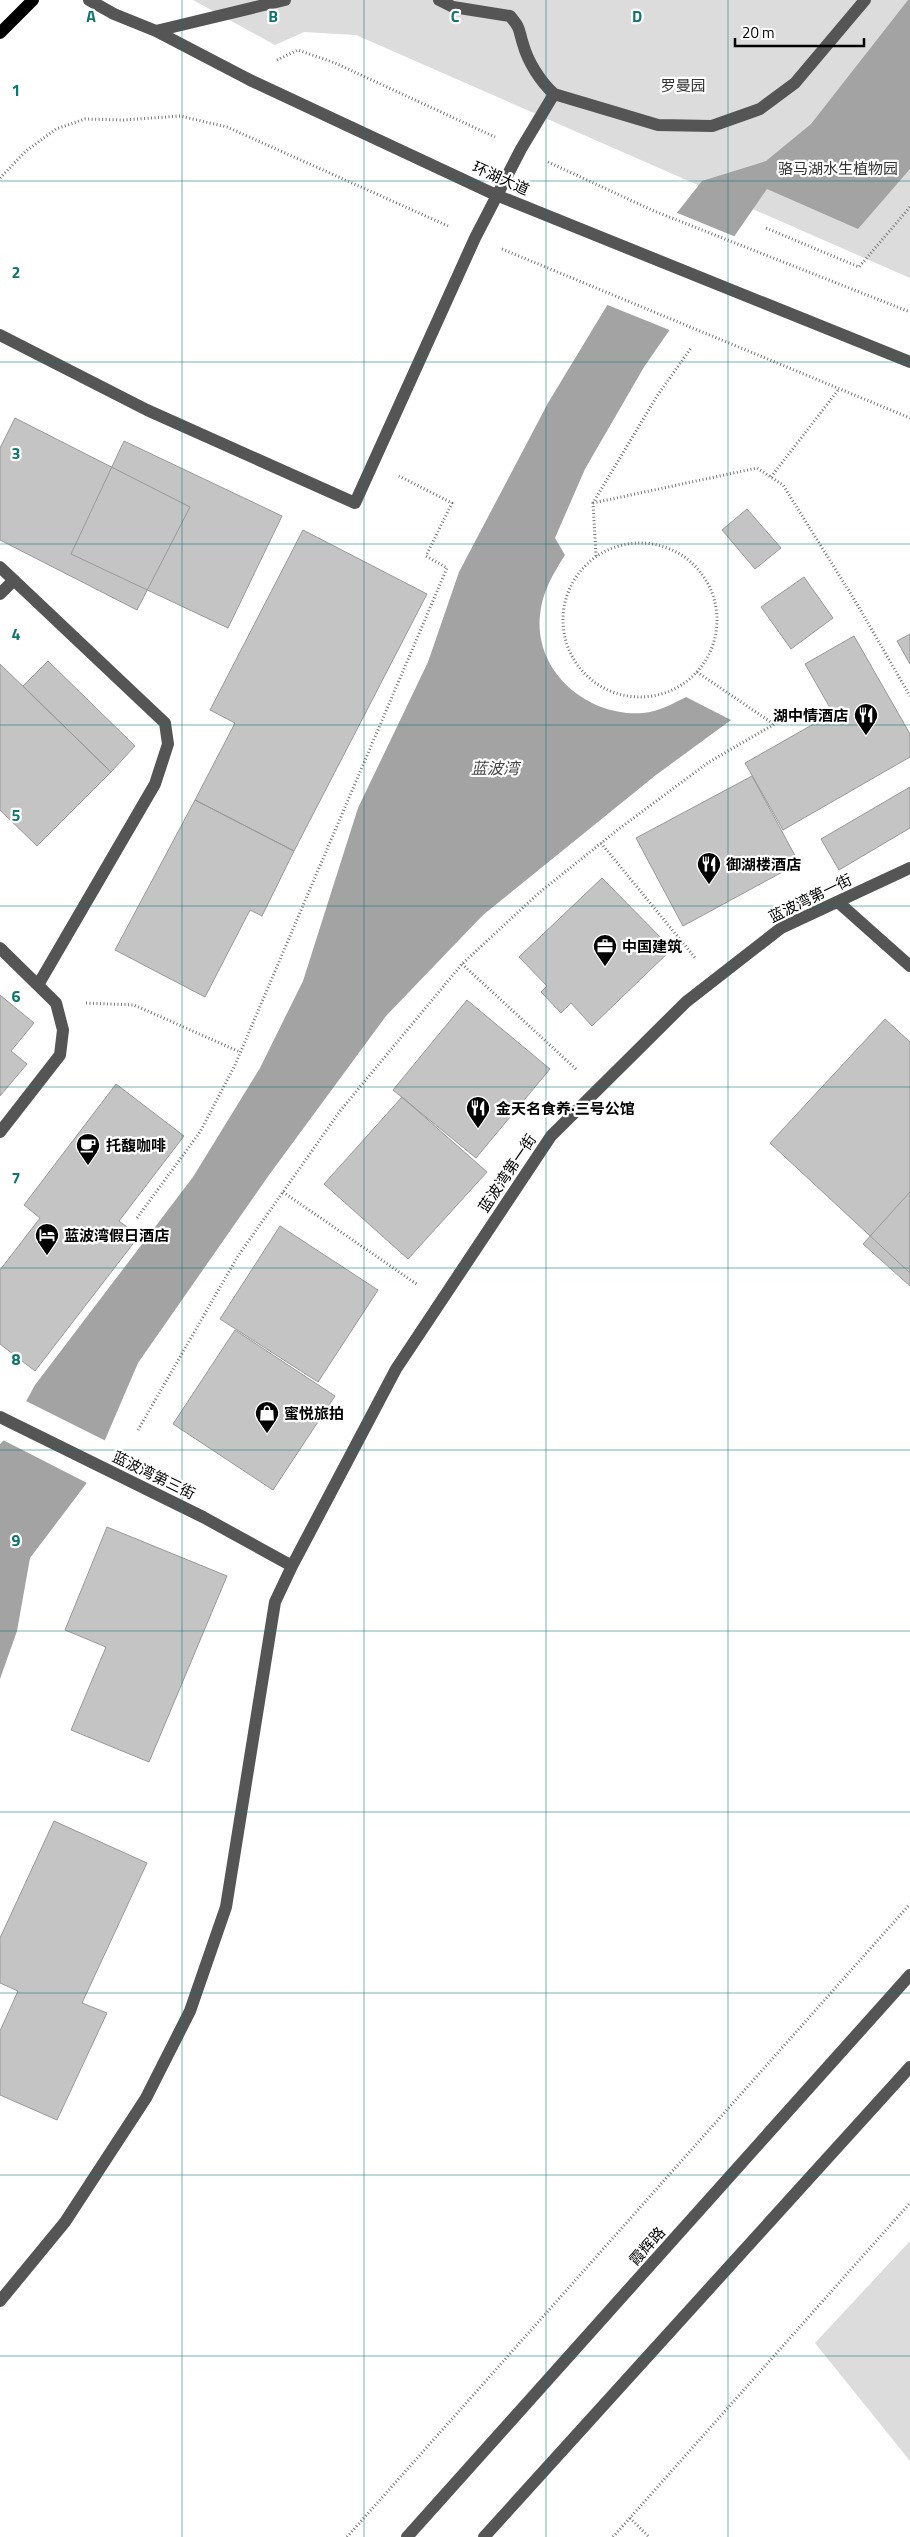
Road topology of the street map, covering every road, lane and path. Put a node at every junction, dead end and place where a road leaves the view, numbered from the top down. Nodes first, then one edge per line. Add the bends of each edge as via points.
1 (33, 0) edge
2 (89, 0) edge
3 (285, 0) edge
4 (439, 0) edge
5 (865, 0) edge
6 (156, 31) junction
7 (0, 34) edge
8 (250, 80) junction
9 (554, 94) junction
10 (521, 149) junction
11 (0, 178) edge
12 (496, 195) junction
13 (910, 207) edge
14 (766, 228) dead end
15 (475, 238) junction
16 (910, 312) edge
17 (0, 335) edge
18 (691, 348) dead end
19 (910, 362) edge
20 (839, 389) junction
21 (910, 418) edge
22 (374, 463) junction
23 (771, 477) junction
24 (594, 504) junction
25 (596, 556) junction
26 (0, 567) edge
27 (14, 580) junction
28 (0, 594) edge
29 (697, 672) junction
30 (910, 696) edge
31 (797, 711) dead end
32 (775, 725) junction
33 (601, 843) junction
34 (910, 868) edge
35 (838, 902) junction
36 (0, 948) edge
37 (462, 964) junction
38 (910, 966) edge
39 (714, 980) junction
40 (38, 985) junction
41 (56, 1003) junction
42 (240, 1052) junction
43 (598, 1089) junction
44 (0, 1132) edge
45 (283, 1192) junction
46 (137, 1218) dead end
47 (441, 1301) junction
48 (0, 1417) edge
49 (138, 1430) dead end
50 (292, 1566) junction
51 (910, 1904) edge
52 (910, 1975) edge
53 (910, 2067) edge
54 (910, 2202) edge
55 (0, 2301) edge
56 (630, 2518) junction
57 (347, 2537) edge
58 (407, 2537) edge
59 (484, 2537) edge
60 (614, 2537) edge
61 (649, 2537) edge

1 - 7 main road
2 - 6 street, 环湖大道
3 - 6 street
4 - 9 street via 453,7 510,16 521,29 523,44 542,82
5 - 9 street via 794,84 760,109 712,126 658,125
6 - 8 street, 环湖大道
8 - 10 path via 280,57 298,50
8 - 12 street, 环湖大道
9 - 10 street
10 - 12 street
10 - 16 path via 654,211
11 - 15 path via 26,150 56,129 86,119 180,116 226,128
12 - 15 street
12 - 19 street, 环湖大道
13 - 14 path via 859,267
15 - 20 path
15 - 22 street
17 - 22 street via 147,410 355,503
18 - 24 path via 657,396
20 - 21 path
20 - 23 path
22 - 42 path via 452,503 426,556 448,568
23 - 24 path via 757,468
23 - 30 path via 783,485 858,604
24 - 25 path
25 - 29 path via 619,545 644,542 668,547 690,560 706,579 716,602 717,627 710,651
25 - 29 path via 578,573 566,597 562,622 567,647 580,670 601,686 625,696 652,696 676,688
26 - 27 street
27 - 28 street
27 - 40 street via 166,723 168,744 155,784
29 - 32 path
31 - 32 path
32 - 33 path via 709,762
33 - 37 path via 540,892
33 - 39 path
34 - 35 street, 蓝波湾第一街
35 - 38 street
35 - 39 street, 蓝波湾第一街 via 781,928
36 - 40 street
37 - 43 path
37 - 45 path via 340,1111
39 - 43 street, 蓝波湾第一街 via 686,1002
40 - 41 street
41 - 42 path via 134,1004
41 - 44 street via 63,1030 60,1055
42 - 46 path via 200,1132
43 - 47 street, 蓝波湾第一街 via 552,1136
45 - 47 path
45 - 49 path via 238,1256
47 - 50 street, 蓝波湾第一街 via 396,1369
48 - 50 street, 蓝波湾第三街 via 202,1517
50 - 55 street, 蓝波湾第一街 via 275,1602 226,1907 190,2011 146,2098 65,2222
51 - 57 path
52 - 58 street, 霞辉路
53 - 59 street
54 - 56 path
56 - 60 path
56 - 61 path

